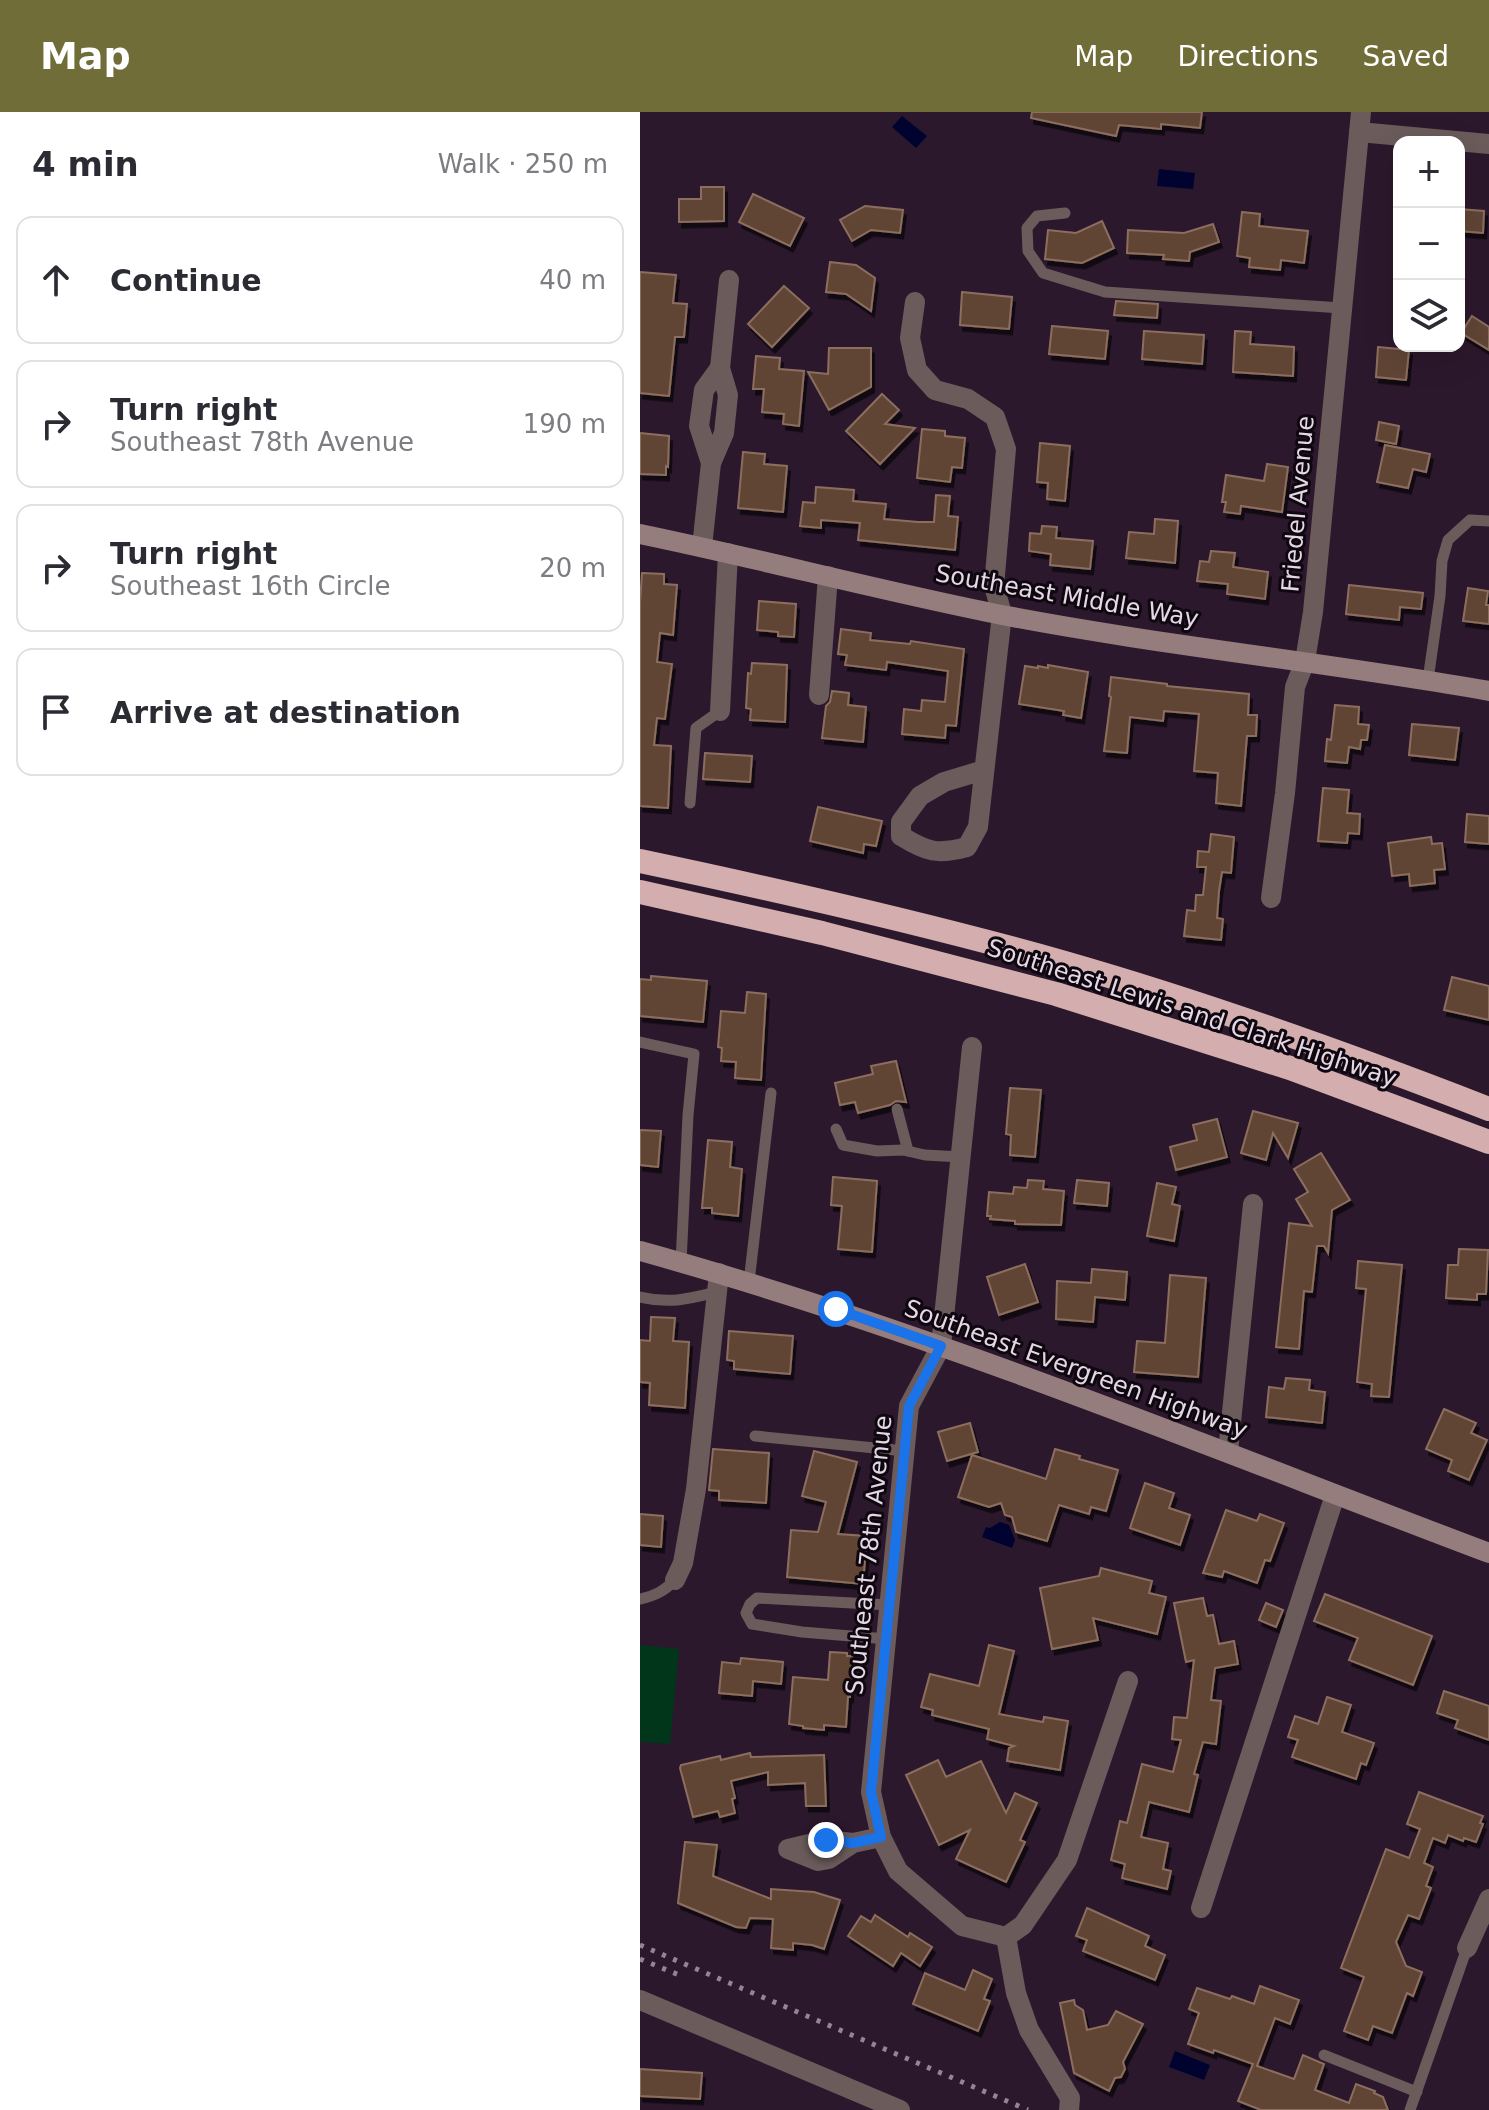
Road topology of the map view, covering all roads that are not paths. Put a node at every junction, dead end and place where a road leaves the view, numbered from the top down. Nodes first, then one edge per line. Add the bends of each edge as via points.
1 (1360, 122) edge
2 (1489, 144) edge
3 (1065, 213) dead end
4 (729, 280) dead end
5 (915, 302) dead end
6 (1342, 308) junction
7 (1489, 521) edge
8 (640, 534) edge
9 (702, 547) junction
10 (728, 553) junction
11 (828, 576) junction
12 (1002, 614) junction
13 (1305, 661) junction
14 (1428, 680) junction
15 (1489, 691) edge
16 (819, 695) dead end
17 (720, 711) joint
18 (984, 770) junction
19 (690, 803) dead end
20 (640, 861) edge
21 (640, 892) edge
22 (1271, 898) dead end
23 (640, 1042) edge
24 (972, 1047) dead end
25 (771, 1093) dead end
26 (1459, 1097) junction
27 (1489, 1103) edge
28 (897, 1109) dead end
29 (1489, 1109) edge
30 (836, 1129) dead end
31 (1489, 1142) edge
32 (908, 1151) junction
33 (961, 1157) junction
34 (1253, 1204) dead end
35 (640, 1251) edge
36 (681, 1263) junction
37 (718, 1282) junction
38 (749, 1282) junction
39 (640, 1297) edge
40 (941, 1346) junction
41 (755, 1436) dead end
42 (905, 1451) junction
43 (1228, 1452) junction
44 (1335, 1495) junction
45 (1489, 1553) edge
46 (675, 1580) joint
47 (640, 1599) edge
48 (890, 1605) junction
49 (887, 1639) junction
50 (1128, 1681) dead end
51 (881, 1837) junction
52 (853, 1843) dead end
53 (1489, 1899) edge
54 (1201, 1908) dead end
55 (1006, 1937) junction
56 (1467, 1948) joint
57 (640, 2000) edge
58 (1324, 2055) dead end
59 (1417, 2092) junction
60 (900, 2110) edge
61 (1069, 2110) edge
62 (1410, 2110) edge

1 - 2 street
1 - 6 street, Friedel Avenue
3 - 6 lane via 1037,216 1027,228 1028,251 1043,273 1105,292
4 - 9 street via 720,368 727,407 724,433 711,463
5 - 12 street via 910,338 917,370 935,390 968,399 995,417 1006,449 994,586
6 - 13 street, Friedel Avenue
7 - 14 lane via 1470,520 1448,540
8 - 9 street, Southeast Middle Way
9 - 10 street, Southeast Middle Way
10 - 11 street, Southeast Middle Way
10 - 17 street
11 - 12 street, Southeast Middle Way
11 - 16 street
12 - 13 street, Southeast Middle Way
12 - 18 street
13 - 14 street, Southeast Middle Way
13 - 22 street, Friedel Avenue via 1295,687
14 - 15 street, Southeast Middle Way
17 - 19 lane via 696,728
18 - 18 street via 920,796 901,822 901,836 921,849 946,853 967,847 978,827
20 - 26 highway, Southeast Lewis and Clark Highway via 831,902 1064,963 1295,1037
21 - 31 highway, Southeast Lewis and Clark Highway via 1056,994 1290,1068
23 - 36 lane via 694,1054
24 - 33 street, Southeast 78th Avenue
25 - 38 lane
26 - 27 highway
26 - 29 highway, Southeast Lewis and Clark Highway
28 - 32 lane
30 - 32 lane via 843,1145
32 - 33 lane
33 - 40 street, Southeast 78th Avenue
34 - 43 street
35 - 36 street, Southeast Evergreen Highway
36 - 37 street, Southeast Evergreen Highway
37 - 38 street, Southeast Evergreen Highway
37 - 39 lane via 689,1299 660,1302
37 - 46 street via 696,1489
38 - 40 street, Southeast Evergreen Highway
40 - 42 street, Southeast 78th Avenue via 909,1406
40 - 43 street, Southeast Evergreen Highway
41 - 42 lane
42 - 48 street, Southeast 78th Avenue
43 - 44 street, Southeast Evergreen Highway
44 - 45 street, Southeast Evergreen Highway
44 - 54 street
46 - 47 lane via 654,1597
48 - 49 street, Southeast 78th Avenue
48 - 49 lane via 757,1598 746,1613 752,1624
49 - 51 street, Southeast 78th Avenue via 871,1792
50 - 55 street via 1067,1860 1023,1925
51 - 52 street
51 - 55 street, Southeast 78th Avenue via 898,1871 962,1926
53 - 56 street
55 - 61 street via 1029,2030 1070,2098
56 - 59 lane
57 - 60 street
58 - 59 lane
59 - 62 lane

